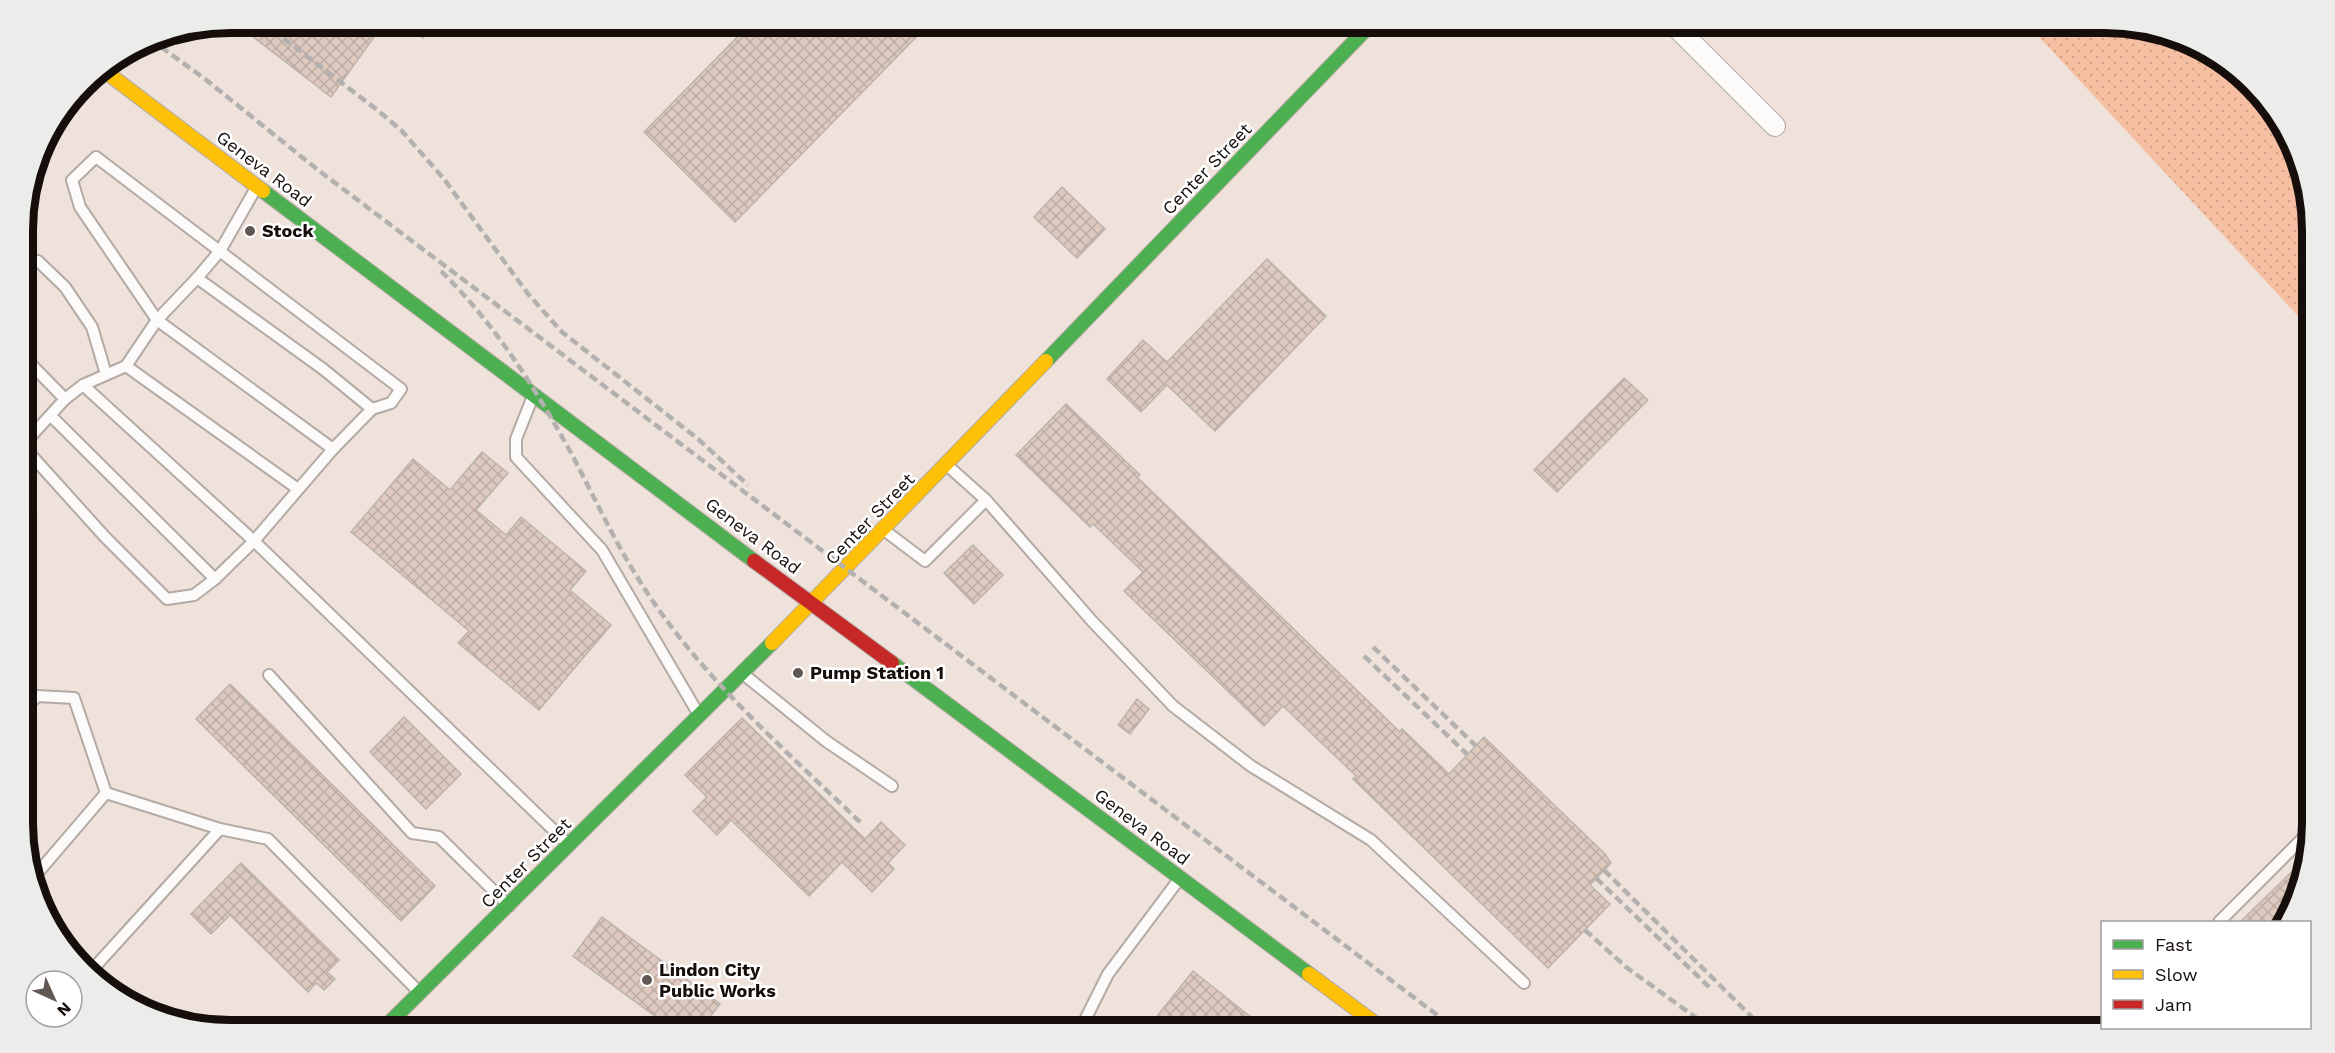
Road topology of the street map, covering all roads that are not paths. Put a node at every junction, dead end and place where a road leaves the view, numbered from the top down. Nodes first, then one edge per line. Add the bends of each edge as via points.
1 (1363, 33) edge
2 (1682, 33) edge
3 (109, 75) edge
4 (1775, 126) dead end
5 (257, 186) junction
6 (220, 251) junction
7 (38, 261) dead end
8 (197, 278) junction
9 (157, 320) junction
10 (33, 366) edge
11 (126, 366) junction
12 (106, 374) junction
13 (83, 386) junction
14 (534, 396) junction
15 (65, 399) junction
16 (372, 409) junction
17 (51, 416) junction
18 (33, 435) edge
19 (333, 448) junction
20 (33, 457) edge
21 (948, 466) junction
22 (298, 489) junction
23 (986, 500) junction
24 (884, 530) junction
25 (254, 541) junction
26 (215, 579) junction
27 (813, 603) junction
28 (742, 673) junction
29 (268, 675) dead end
30 (33, 700) edge
31 (699, 716) junction
32 (892, 786) dead end
33 (106, 793) junction
34 (220, 829) junction
35 (2301, 840) edge
36 (569, 845) junction
37 (39, 871) edge
38 (1180, 878) junction
39 (509, 906) junction
40 (2220, 921) edge
41 (96, 966) edge
42 (1524, 983) dead end
43 (421, 993) junction
44 (393, 1020) edge
45 (1085, 1020) edge
46 (1368, 1020) edge

1 - 21 main road, Center Street
2 - 4 street
3 - 5 main road, Geneva Road
5 - 6 lane
5 - 14 main road, Geneva Road
6 - 8 lane
6 - 9 lane via 96,157 72,180 80,207
6 - 16 lane via 401,388 391,403
7 - 12 lane via 65,287 92,327
8 - 9 lane
8 - 16 lane
9 - 11 lane
9 - 19 lane
10 - 15 lane
11 - 12 lane
11 - 22 lane
12 - 13 lane
13 - 15 lane
13 - 25 lane
14 - 27 main road, Geneva Road
14 - 31 lane via 516,439 516,457 602,550
15 - 17 lane
16 - 19 lane
17 - 18 lane
17 - 26 lane
19 - 22 lane
20 - 26 lane via 167,599 194,595
21 - 23 lane
21 - 24 main road, Center Street
22 - 25 lane
23 - 24 lane via 925,561
23 - 42 lane via 1092,621 1173,705 1251,766 1371,840
24 - 27 main road, Center Street
25 - 26 lane
25 - 36 lane
27 - 28 main road, Center Street
27 - 38 main road, Geneva Road
28 - 31 main road, Center Street
28 - 32 lane via 826,741
29 - 39 lane via 411,832 439,837
30 - 33 lane via 37,696 74,698
31 - 36 main road, Center Street
33 - 34 lane
33 - 37 lane
34 - 41 lane
34 - 43 lane via 268,839
35 - 40 lane
36 - 39 main road, Center Street
38 - 45 lane via 1107,974
38 - 46 main road, Geneva Road
39 - 43 main road, Center Street
43 - 44 main road, Center Street

